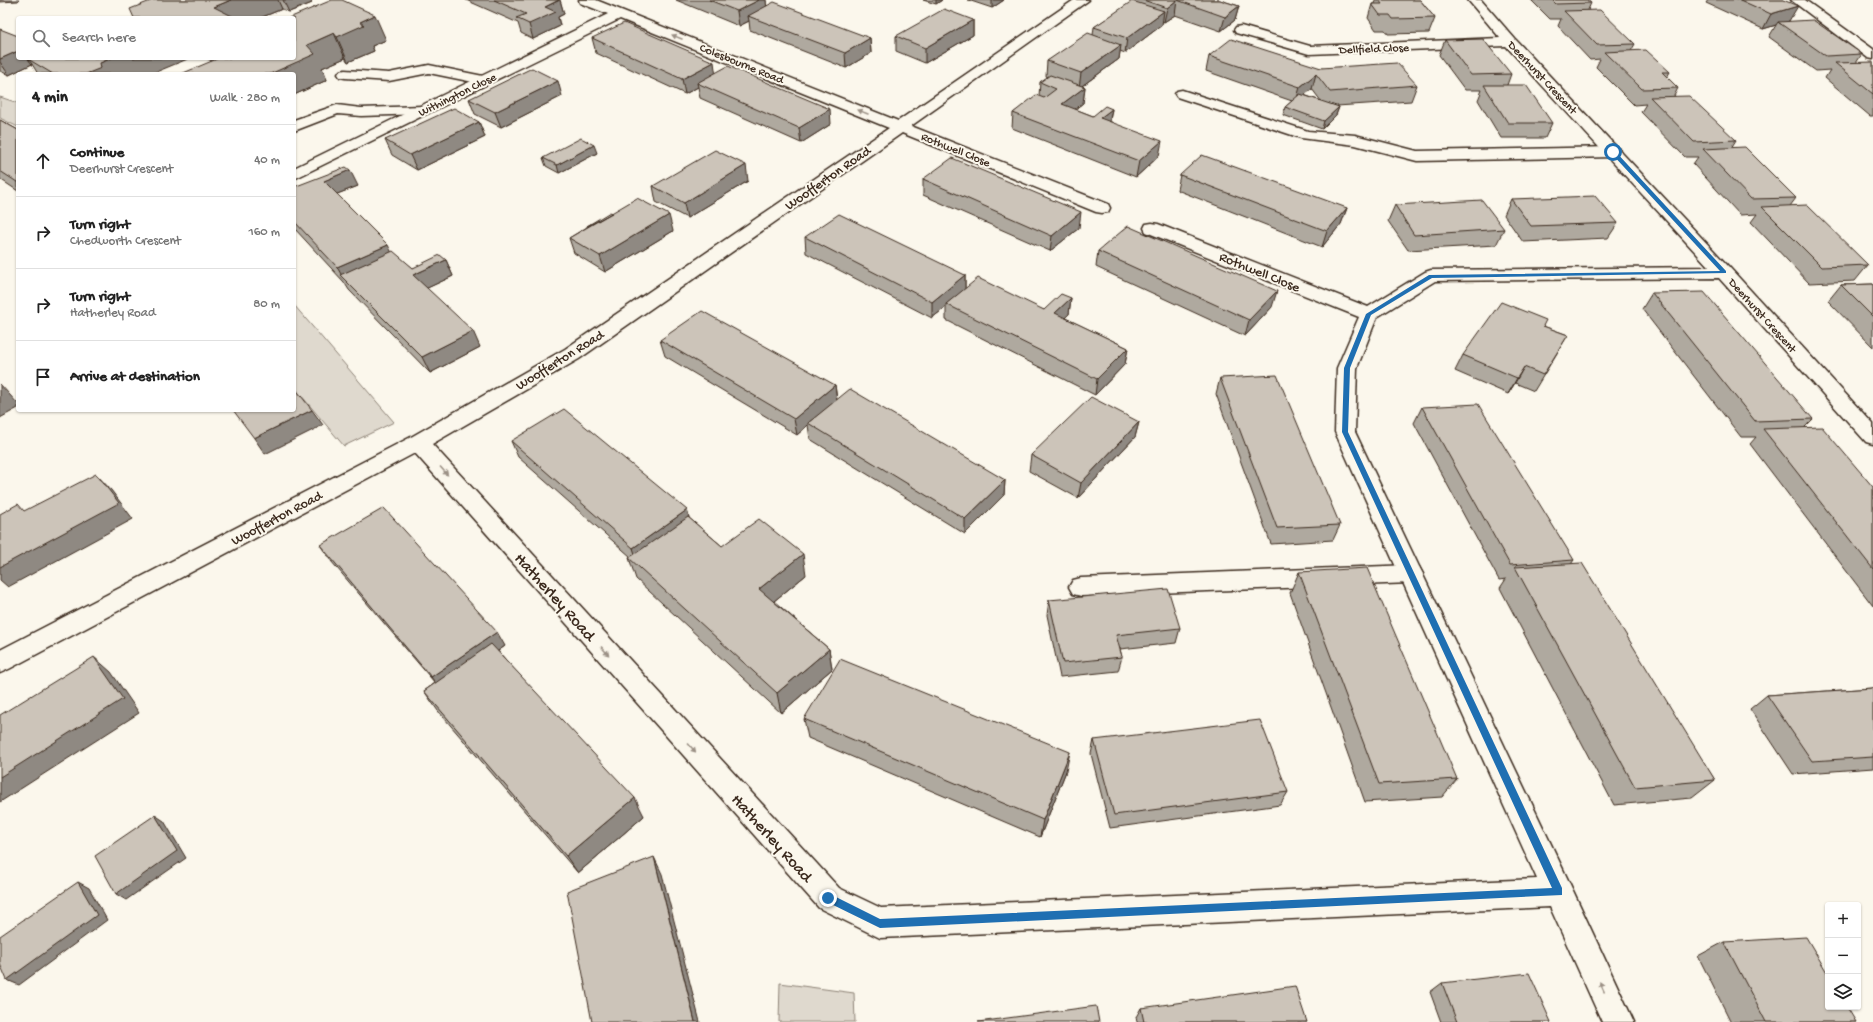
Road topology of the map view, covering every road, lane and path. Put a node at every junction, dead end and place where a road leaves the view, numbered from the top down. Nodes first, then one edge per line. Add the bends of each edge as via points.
1 (585, 0) edge
2 (1083, 0) edge
3 (1474, 0) edge
4 (1797, 0) edge
5 (619, 14) junction
6 (1241, 30) dead end
7 (1510, 42) junction
8 (1873, 56) edge
9 (345, 74) dead end
10 (483, 80) junction
11 (1182, 94) dead end
12 (423, 110) junction
13 (296, 125) edge
14 (899, 126) junction
15 (1613, 152) junction
16 (296, 173) edge
17 (1102, 208) dead end
18 (1152, 228) dead end
19 (1724, 272) junction
20 (1369, 314) junction
21 (1873, 437) edge
22 (418, 442) junction
23 (1411, 574) junction
24 (1081, 587) dead end
25 (0, 662) edge
26 (1559, 892) junction
27 (1618, 1022) edge

1 - 5 street, Colesbourne Road
2 - 14 street, Woofferton Road
3 - 7 street, Deerhurst Crescent
4 - 8 street
5 - 10 street, Withington Close
14 -> 5 street, Colesbourne Road
6 - 7 street, Dellfield Close via 1309,50
7 - 15 street, Deerhurst Crescent
9 - 10 street via 389,77 429,69
10 - 12 street, Withington Close
11 - 15 street via 1306,135 1355,140 1417,156
12 - 13 street via 361,112 337,109
12 - 16 street, Withington Close
14 - 17 street, Rothwell Close
14 - 22 street, Woofferton Road via 572,354
15 - 19 street, Deerhurst Crescent
18 - 20 street, Rothwell Close
19 - 20 street via 1431,276
19 - 21 street, Deerhurst Crescent
20 - 23 street via 1347,368 1345,432
22 - 25 street, Woofferton Road
22 -> 26 street, Hatherley Road via 828,898 880,923
23 - 24 street
23 - 26 street
27 -> 26 street

